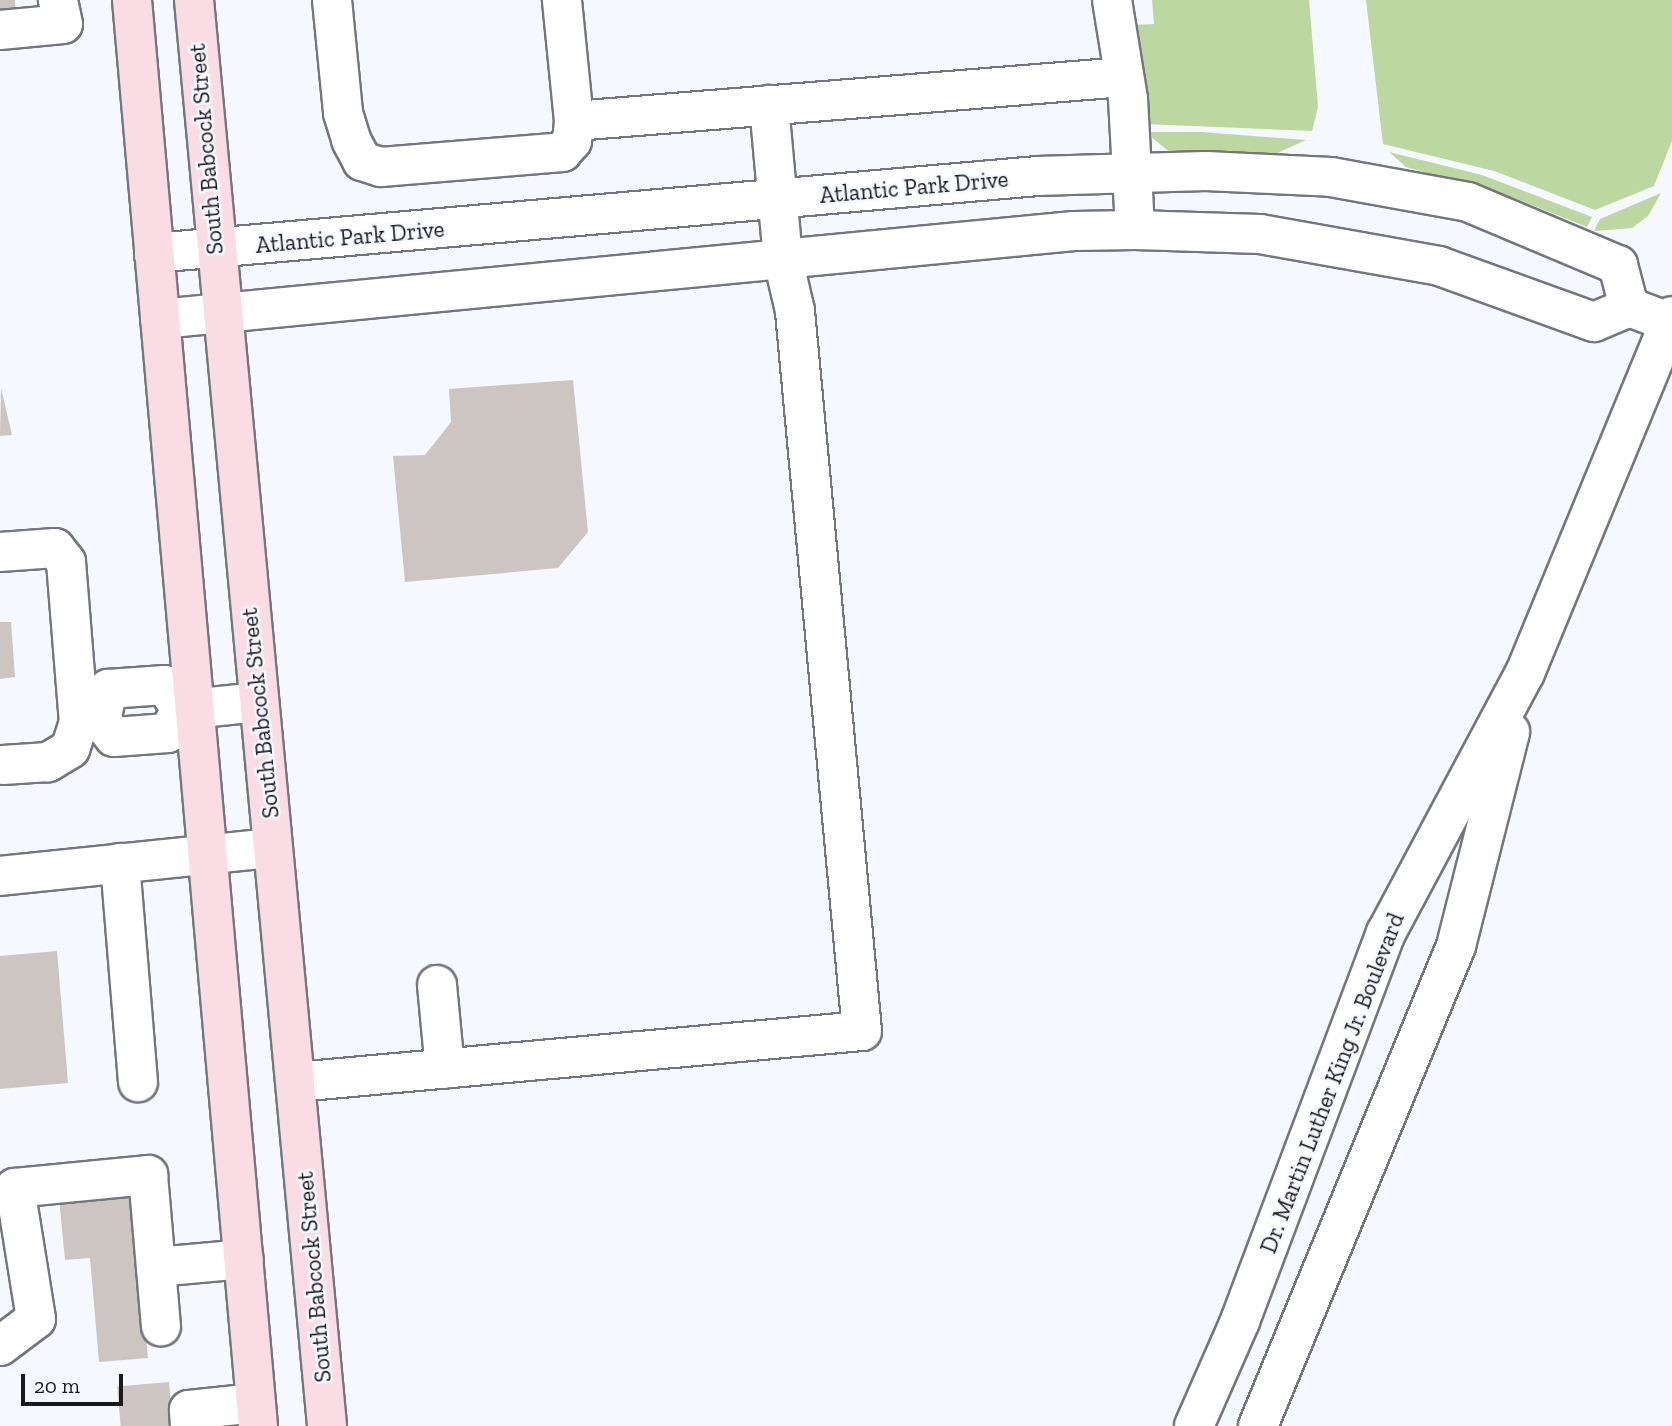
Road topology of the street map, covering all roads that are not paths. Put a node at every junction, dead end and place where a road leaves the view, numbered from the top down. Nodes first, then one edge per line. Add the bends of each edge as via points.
1 (58, 0) edge
2 (132, 0) edge
3 (194, 0) edge
4 (332, 0) edge
5 (562, 0) edge
6 (1112, 0) edge
7 (0, 30) edge
8 (1124, 77) junction
9 (769, 105) junction
10 (574, 121) junction
11 (1135, 173) junction
12 (778, 199) junction
13 (1135, 230) junction
14 (215, 249) junction
15 (154, 253) junction
16 (783, 259) junction
17 (1629, 307) junction
18 (221, 314) junction
19 (160, 319) junction
20 (1671, 319) edge
21 (0, 552) edge
22 (1525, 673) junction
23 (259, 702) junction
24 (188, 709) junction
25 (90, 721) junction
26 (3, 765) dead end
27 (273, 848) junction
28 (208, 854) junction
29 (120, 863) junction
30 (0, 876) edge
31 (437, 985) dead end
32 (445, 1069) junction
33 (138, 1082) dead end
34 (296, 1082) junction
35 (8, 1189) edge
36 (244, 1259) junction
37 (156, 1267) junction
38 (161, 1326) dead end
39 (0, 1346) edge
40 (257, 1415) edge
41 (190, 1426) edge
42 (327, 1426) edge
43 (1194, 1426) edge
44 (1258, 1426) edge

1 - 7 street via 63,24
2 - 15 main road
3 - 14 main road, South Babcock Street
4 - 10 street via 343,113 362,161 381,167 552,154 562,152 572,141
5 - 10 street
6 - 8 street
8 - 9 street
8 - 11 street
9 - 10 street
9 - 12 street
11 - 12 street, Atlantic Park Drive via 1037,176
11 - 13 street
11 - 17 street, Atlantic Park Drive via 1331,177 1468,202 1618,265
12 - 14 street, Atlantic Park Drive
12 - 16 street
13 - 16 street via 1074,230
13 - 17 street via 1261,234 1439,266 1594,322
14 - 15 street, Atlantic Park Drive
14 - 18 main road, South Babcock Street
15 - 19 main road
16 - 18 street
16 - 32 street via 795,311 862,1031
17 - 20 street
18 - 19 street
18 - 23 main road, South Babcock Street
19 - 24 main road
20 - 22 street, Dr. Martin Luther King Jr. Boulevard
21 - 25 street via 55,548 66,562
22 - 43 street, Dr. Martin Luther King Jr. Boulevard via 1386,933 1240,1321
22 - 44 street, Dr. Martin Luther King Jr. Boulevard via 1456,946
23 - 24 street
23 - 27 main road, South Babcock Street
24 - 25 street via 168,733 114,737
24 - 28 main road
25 - 26 street via 70,750 48,762
27 - 28 street
27 - 34 main road, South Babcock Street
28 - 29 street
28 - 36 main road
29 - 30 street
29 - 33 street
31 - 32 street
32 - 34 street
34 - 42 main road, South Babcock Street
35 - 37 street via 148,1175
35 - 39 street via 36,1319
36 - 37 street
36 - 40 main road
37 - 38 street
40 - 41 street via 188,1410

